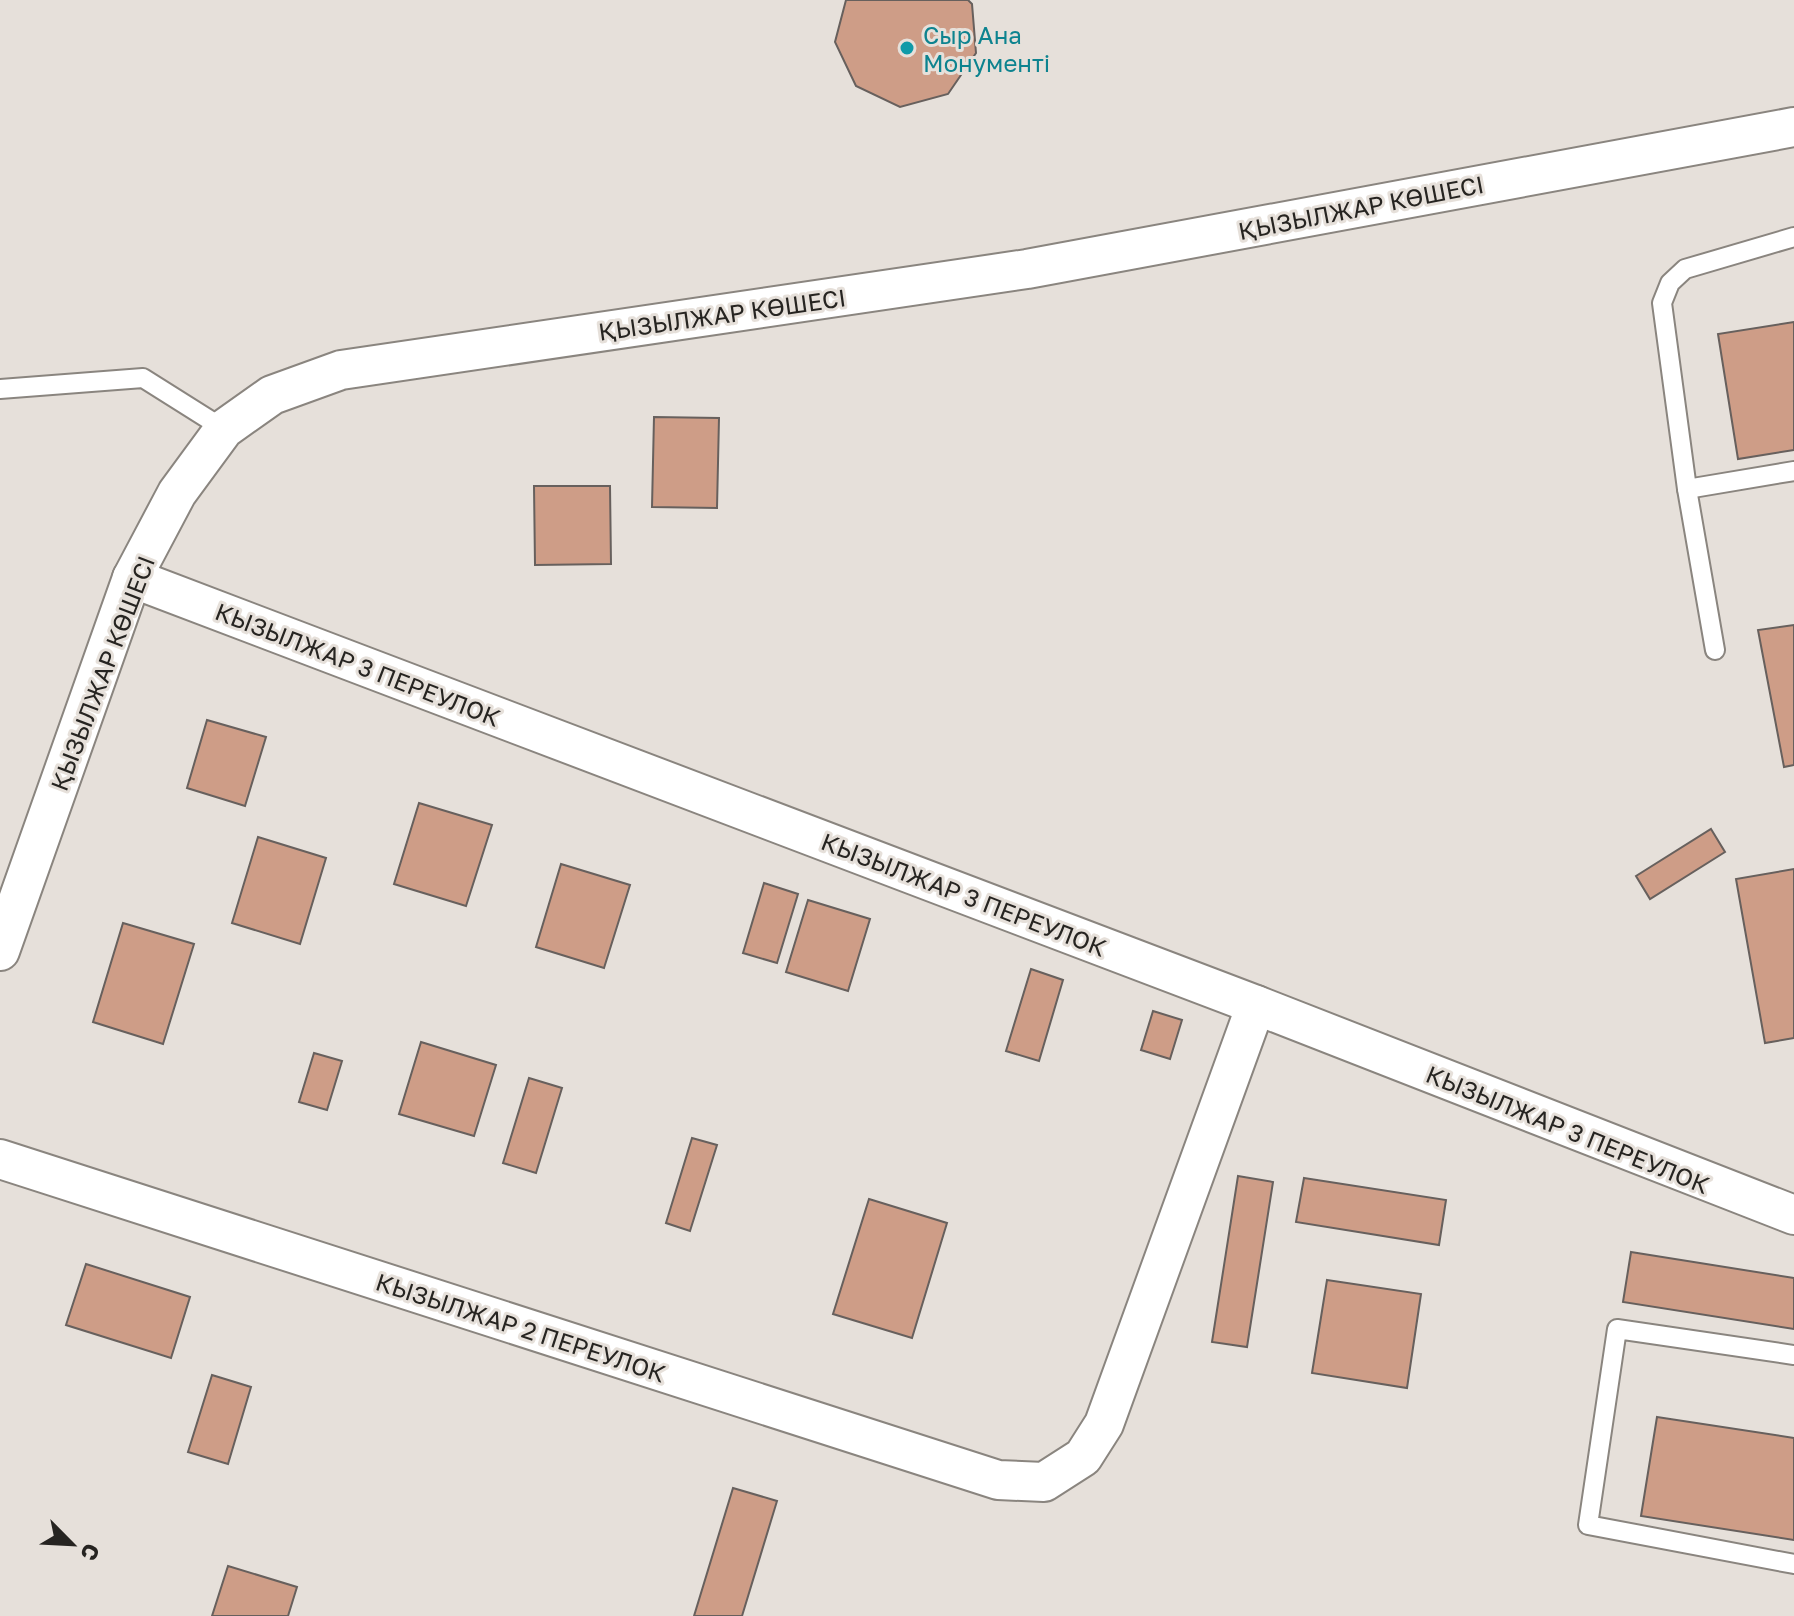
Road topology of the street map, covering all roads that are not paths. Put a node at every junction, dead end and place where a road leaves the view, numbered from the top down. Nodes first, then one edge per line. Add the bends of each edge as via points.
1 (1794, 127) edge
2 (1794, 237) edge
3 (0, 389) edge
4 (224, 429) junction
5 (1794, 471) edge
6 (1687, 489) junction
7 (132, 578) junction
8 (1715, 650) dead end
9 (0, 951) edge
10 (1256, 1005) junction
11 (0, 1159) edge
12 (1794, 1215) edge
13 (1794, 1355) edge
14 (1794, 1564) edge

1 - 4 street, ҚЫЗЫЛЖАР КӨШЕСІ via 1027,269 341,370 272,395
2 - 6 lane via 1685,269 1670,283 1662,303
3 - 4 lane via 143,378
4 - 7 street, ҚЫЗЫЛЖАР КӨШЕСІ via 177,493
5 - 6 lane
6 - 8 lane
7 - 9 street, ҚЫЗЫЛЖАР КӨШЕСІ
7 - 10 street, КЫЗЫЛЖАР 3 ПЕРЕУЛОК
10 - 11 street, КЫЗЫЛЖАР 2 ПЕРЕУЛОК via 1104,1424 1083,1457 1044,1482 998,1480
10 - 12 street, КЫЗЫЛЖАР 3 ПЕРЕУЛОК
13 - 14 lane via 1617,1329 1588,1525

